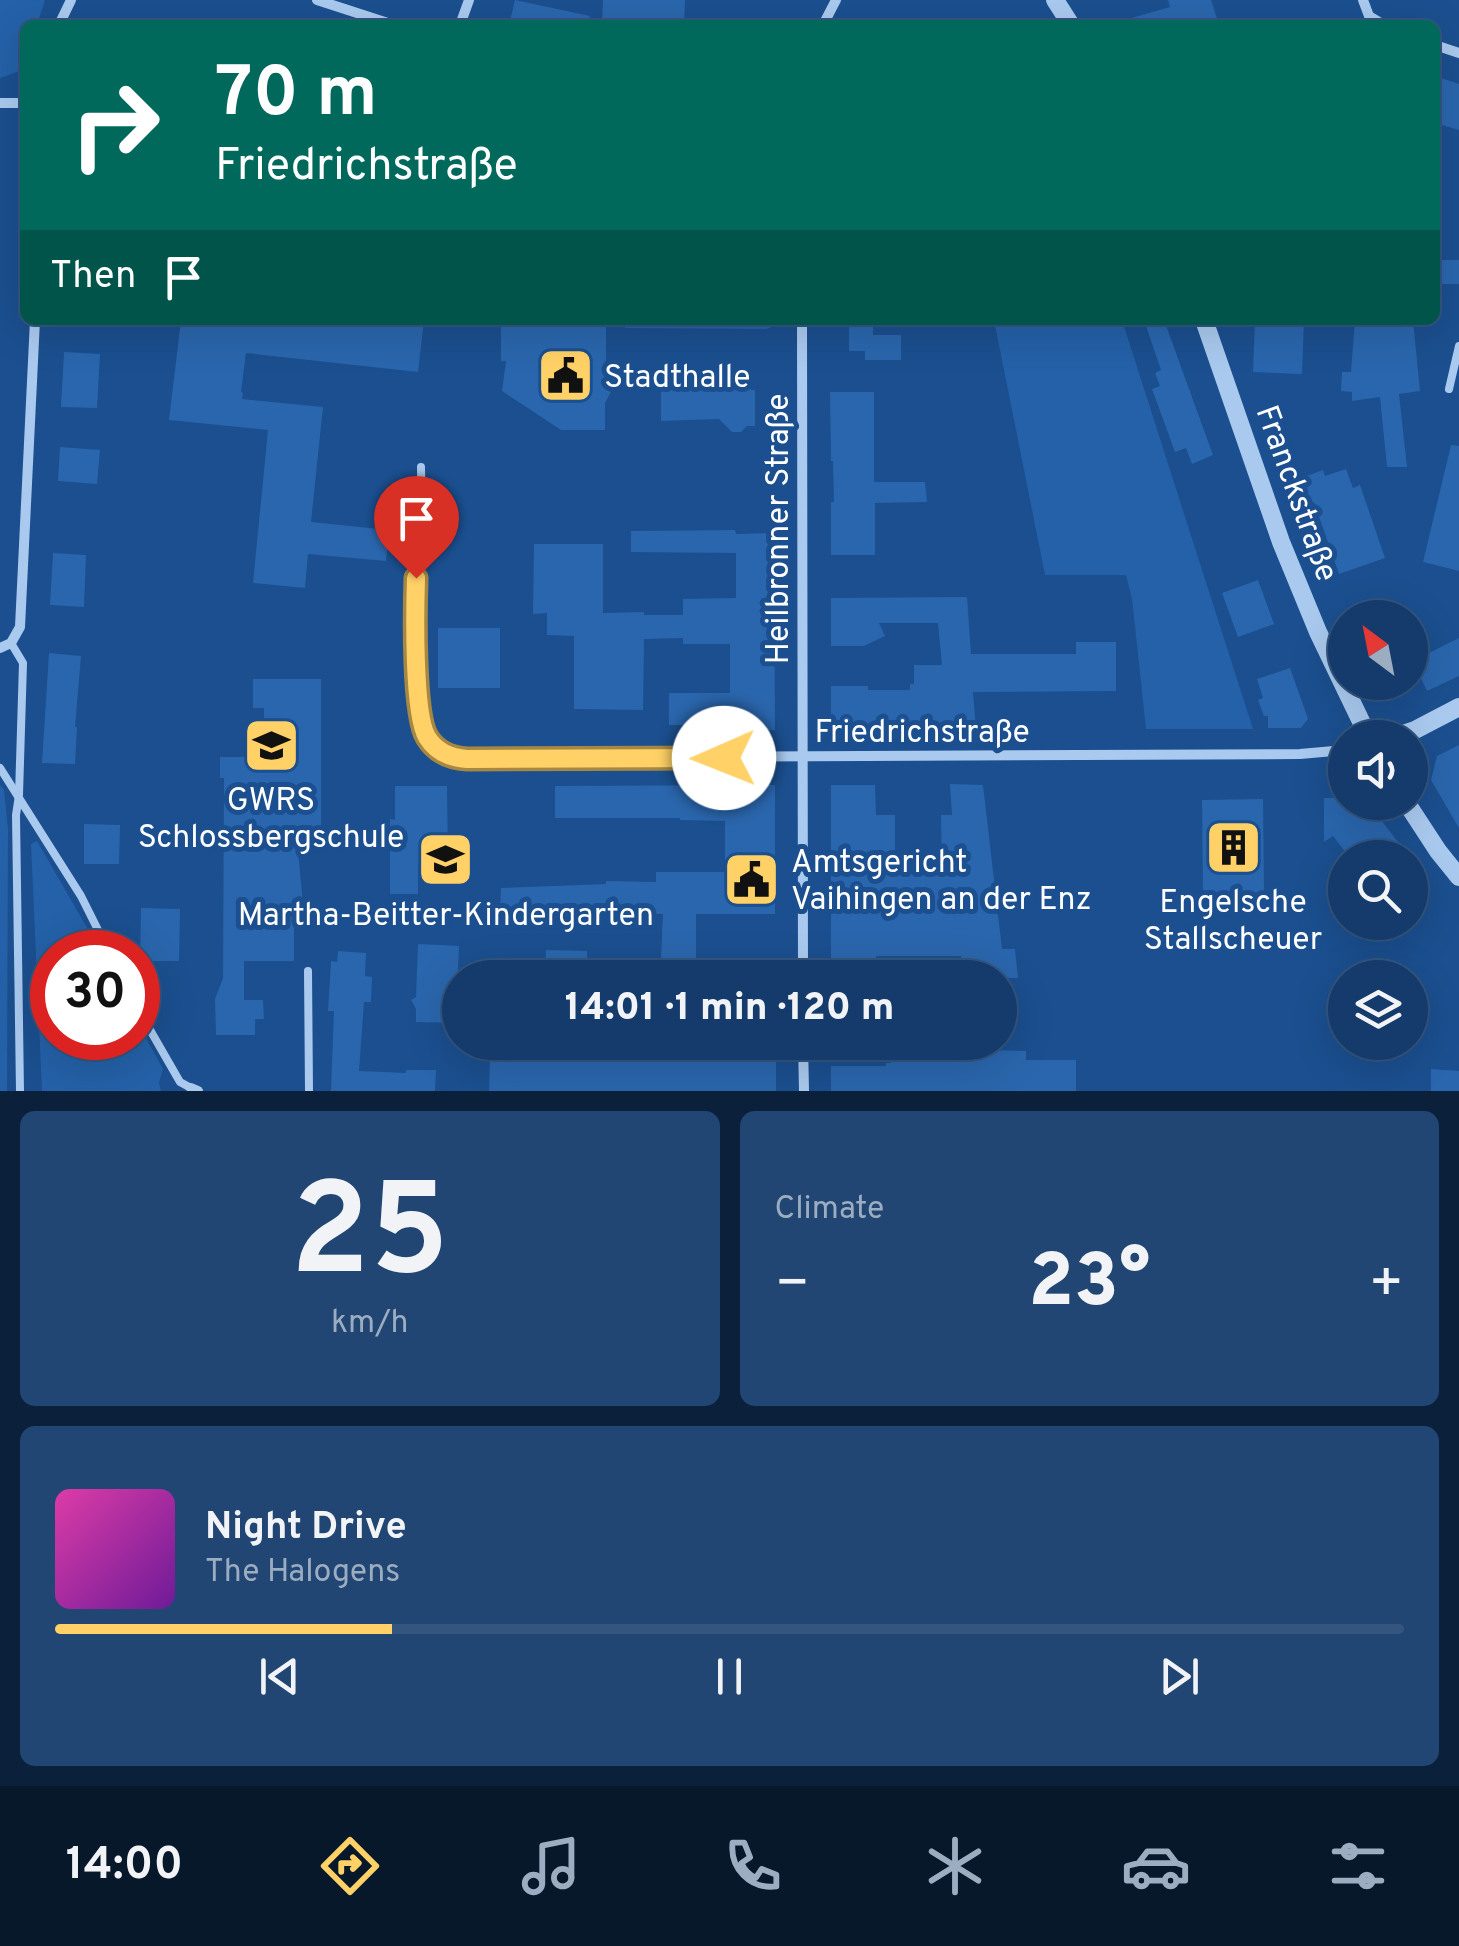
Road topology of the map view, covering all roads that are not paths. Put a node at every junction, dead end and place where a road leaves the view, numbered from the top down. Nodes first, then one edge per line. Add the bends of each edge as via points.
1 (317, 0) edge
2 (379, 20) edge
3 (35, 325) edge
4 (802, 325) edge
5 (1206, 325) edge
6 (1459, 346) edge
7 (1449, 389) dead end
8 (422, 467) dead end
9 (416, 578) joint
10 (5, 645) edge
11 (1459, 707) edge
12 (1361, 720) edge
13 (1428, 723) edge
14 (1328, 752) edge
15 (802, 757) junction
16 (0, 768) edge
17 (18, 795) junction
18 (1418, 820) edge
19 (1459, 876) edge
20 (99, 930) edge
21 (803, 960) edge
22 (308, 971) dead end
23 (160, 1047) edge
24 (803, 1060) edge
25 (180, 1082) junction
26 (195, 1090) edge
27 (20, 1091) edge
28 (170, 1091) edge
29 (309, 1091) edge
30 (804, 1091) edge

1 - 2 street
3 - 10 street via 20,627
4 - 15 street, Heilbronner Straße
5 - 12 street, Franckstraße via 1281,542
6 - 7 lane
8 - 9 lane
9 - 15 street, Friedrichstraße via 421,719 428,740 445,754
10 - 17 lane via 23,663
11 - 13 street
14 - 15 street, Friedrichstraße
15 - 21 street, Heilbronner Straße
16 - 17 lane
17 - 20 lane
17 - 27 lane
18 - 19 street
22 - 29 lane
23 - 25 lane
24 - 30 street
25 - 26 lane
25 - 28 lane

